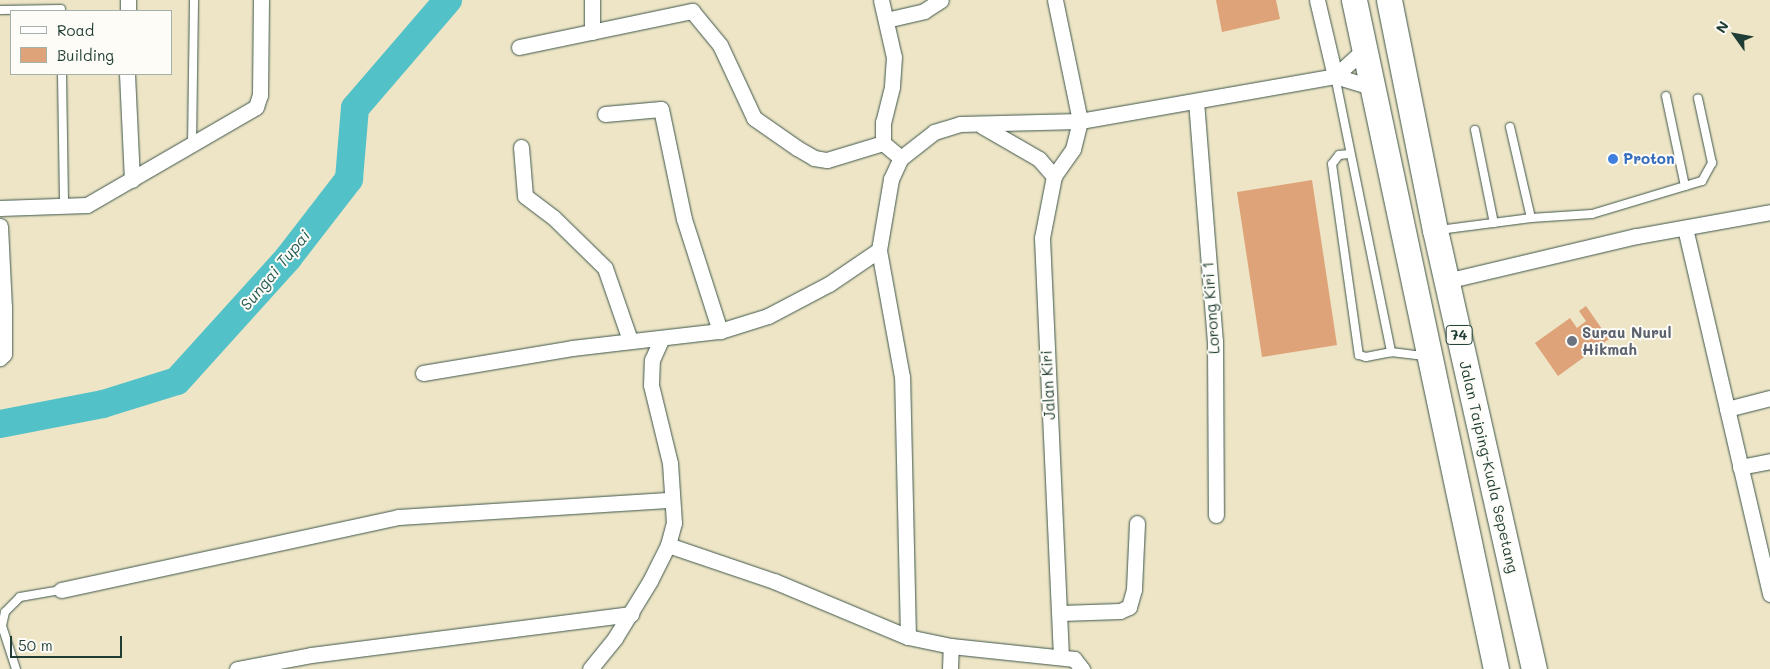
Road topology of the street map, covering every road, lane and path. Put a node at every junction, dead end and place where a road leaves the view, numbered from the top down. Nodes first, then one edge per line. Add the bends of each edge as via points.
1 (61, 0) edge
2 (194, 0) edge
3 (261, 0) edge
4 (592, 0) edge
5 (882, 0) edge
6 (941, 0) edge
7 (1055, 0) edge
8 (1316, 0) edge
9 (1354, 0) edge
10 (1388, 0) edge
11 (697, 6) edge
12 (0, 10) edge
13 (61, 10) edge
14 (886, 20) junction
15 (592, 32) junction
16 (519, 47) dead end
17 (1364, 50) junction
18 (62, 75) edge
19 (127, 75) edge
20 (1335, 76) junction
21 (1372, 87) junction
22 (1666, 96) dead end
23 (1698, 98) dead end
24 (1196, 101) junction
25 (605, 114) dead end
26 (1080, 121) junction
27 (981, 125) junction
28 (1510, 127) dead end
29 (1475, 130) dead end
30 (884, 143) junction
31 (192, 146) junction
32 (521, 148) dead end
33 (1349, 154) junction
34 (901, 158) junction
35 (1054, 176) junction
36 (132, 180) junction
37 (1685, 186) junction
38 (64, 207) junction
39 (0, 208) edge
40 (1770, 212) edge
41 (1532, 218) junction
42 (1494, 223) junction
43 (0, 226) edge
44 (1685, 228) junction
45 (1435, 230) junction
46 (0, 240) edge
47 (879, 250) junction
48 (1446, 281) junction
49 (2, 307) edge
50 (720, 331) junction
51 (630, 340) junction
52 (661, 340) junction
53 (1391, 352) junction
54 (1430, 357) junction
55 (0, 358) edge
56 (423, 373) dead end
57 (1770, 398) edge
58 (1727, 409) junction
59 (1770, 460) edge
60 (1740, 467) junction
61 (671, 500) junction
62 (1216, 515) dead end
63 (1136, 523) dead end
64 (668, 545) junction
65 (61, 590) joint
66 (1770, 594) edge
67 (1061, 613) junction
68 (631, 614) junction
69 (908, 637) junction
70 (951, 646) junction
71 (1061, 657) junction
72 (16, 669) edge
73 (237, 669) edge
74 (590, 669) edge
75 (950, 669) edge
76 (1082, 669) edge
77 (1496, 669) edge
78 (1534, 669) edge

1 - 13 lane
2 - 31 lane
3 - 31 street via 260,95 256,107
4 - 15 street
5 - 14 street
6 - 14 street via 924,11
7 - 26 street
8 - 20 street
9 - 17 main road, 74
10 - 45 main road, Jalan Taiping-Kuala Sepetang / 74
11 - 15 street
11 - 30 street via 720,45 754,118 814,158 828,160
12 - 13 lane
14 - 30 street via 894,57 892,87 883,122
15 - 16 street
17 - 20 street
17 - 21 main road, 74
18 - 38 lane
19 - 36 street
20 - 21 street
20 - 24 street
20 - 33 lane
21 - 54 main road, 74
22 - 37 lane
23 - 37 lane via 1712,163 1702,181
24 - 26 street
24 - 62 street, Lorong Kiri 1 via 1215,341
25 - 50 street via 661,109 684,219
26 - 27 street
26 - 35 street, Jalan Kiri via 1073,149
27 - 34 street via 960,124 934,132
27 - 35 street via 1039,159
28 - 41 lane
29 - 42 lane
30 - 34 street
31 - 36 street
32 - 51 street via 525,196 554,218 604,268
33 - 53 lane
33 - 53 lane via 1338,155 1332,164 1359,355 1366,358
34 - 47 street via 891,179
35 - 67 street, Jalan Kiri via 1042,238 1042,279
36 - 38 street via 87,205
37 - 41 lane via 1592,214
38 - 39 street
40 - 44 street
41 - 42 lane
42 - 45 lane
43 - 46 street
44 - 48 street
44 - 58 street
45 - 48 main road, Jalan Taiping-Kuala Sepetang / 74
46 - 49 street
47 - 50 street via 829,284 768,316
47 - 69 street via 902,377
48 - 78 main road, Jalan Taiping-Kuala Sepetang / 74
49 - 55 street via 4,354
50 - 52 street
51 - 52 street
51 - 56 street
52 - 61 street via 652,360 651,385 670,463
53 - 54 lane
54 - 77 main road, 74
57 - 58 street
58 - 60 street
59 - 60 street
60 - 66 street
61 - 64 street via 674,523
61 - 65 street via 398,517
63 - 67 street via 1134,589 1129,607 1120,611
64 - 68 street
64 - 69 street via 774,580
65 - 72 lane via 20,597 5,612 2,626
67 - 71 street, Jalan Kiri
68 - 73 street via 311,655
68 - 74 street
69 - 70 street
70 - 71 street
70 - 75 street
71 - 76 street via 1074,659

